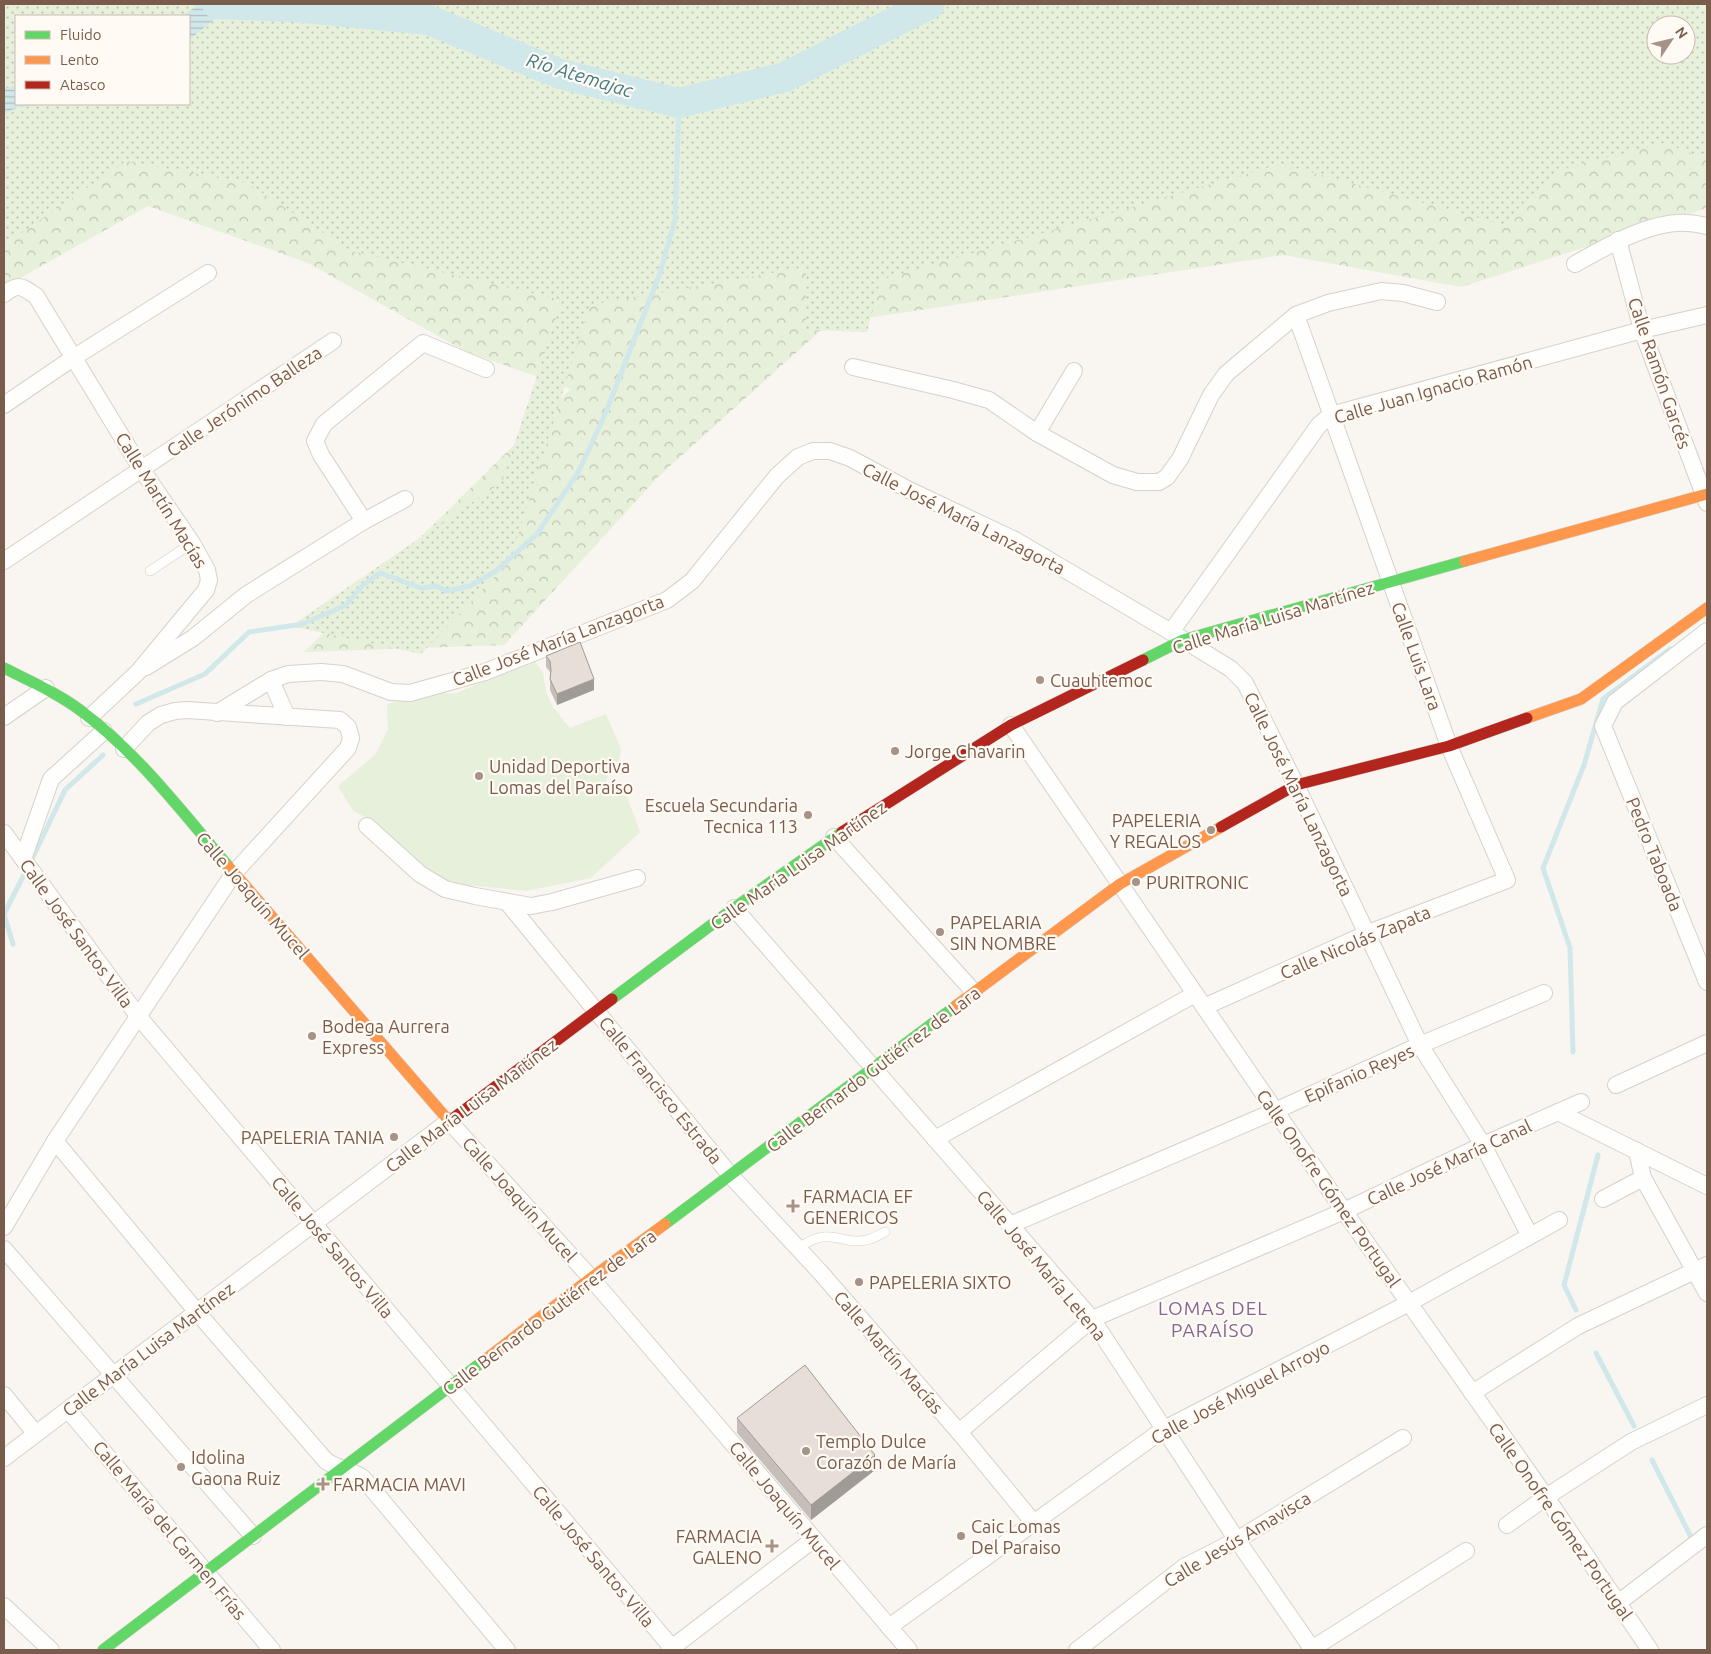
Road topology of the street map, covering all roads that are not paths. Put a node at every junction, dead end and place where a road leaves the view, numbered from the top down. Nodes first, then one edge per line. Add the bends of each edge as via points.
1 (1707, 226) edge
2 (1618, 240) junction
3 (1575, 264) dead end
4 (208, 273) dead end
5 (7, 289) edge
6 (1437, 302) dead end
7 (1296, 315) junction
8 (1707, 315) edge
9 (1642, 330) junction
10 (334, 341) dead end
11 (73, 358) junction
12 (853, 367) dead end
13 (486, 369) dead end
14 (1074, 371) dead end
15 (4, 405) edge
16 (1331, 415) junction
17 (1037, 433) junction
18 (142, 470) junction
19 (1706, 498) edge
20 (405, 499) dead end
21 (364, 521) junction
22 (192, 543) junction
23 (4, 561) edge
24 (150, 571) dead end
25 (1390, 582) junction
26 (1707, 608) edge
27 (1707, 631) edge
28 (1177, 636) junction
29 (4, 668) edge
30 (138, 672) junction
31 (272, 680) junction
32 (46, 688) junction
33 (217, 713) junction
34 (4, 717) edge
35 (287, 717) junction
36 (89, 718) junction
37 (1011, 725) junction
38 (104, 730) junction
39 (1449, 746) junction
40 (124, 749) junction
41 (1296, 785) junction
42 (367, 826) dead end
43 (4, 833) edge
44 (834, 837) junction
45 (23, 859) junction
46 (234, 873) junction
47 (637, 878) dead end
48 (1507, 880) joint
49 (1120, 884) junction
50 (507, 902) junction
51 (734, 908) junction
52 (1366, 934) junction
53 (1707, 982) edge
54 (974, 992) junction
55 (1195, 994) junction
56 (1544, 994) dead end
57 (1204, 1008) junction
58 (597, 1010) junction
59 (138, 1016) junction
60 (1707, 1044) edge
61 (1420, 1045) junction
62 (874, 1067) junction
63 (1616, 1086) dead end
64 (1581, 1102) dead end
65 (1276, 1111) junction
66 (1558, 1112) junction
67 (449, 1121) junction
68 (935, 1139) junction
69 (55, 1141) junction
70 (1483, 1145) junction
71 (1636, 1151) junction
72 (732, 1176) junction
73 (1643, 1178) junction
74 (1707, 1186) edge
75 (1603, 1199) dead end
76 (1344, 1212) junction
77 (1559, 1220) dead end
78 (313, 1223) junction
79 (1010, 1225) junction
80 (4, 1227) edge
81 (885, 1232) dead end
82 (1530, 1236) junction
83 (798, 1248) junction
84 (4, 1249) edge
85 (1702, 1268) edge
86 (821, 1274) joint
87 (591, 1278) junction
88 (1707, 1293) edge
89 (1408, 1303) junction
90 (197, 1312) junction
91 (1092, 1319) junction
92 (113, 1376) junction
93 (450, 1386) junction
94 (1472, 1393) junction
95 (4, 1395) edge
96 (1707, 1405) edge
97 (68, 1410) junction
98 (1164, 1429) junction
99 (959, 1432) junction
100 (36, 1434) junction
101 (1403, 1438) dead end
102 (4, 1458) edge
103 (343, 1469) junction
104 (1546, 1496) junction
105 (1034, 1523) junction
106 (1507, 1525) dead end
107 (253, 1536) junction
108 (1707, 1536) edge
109 (814, 1539) junction
110 (1237, 1540) junction
111 (1466, 1552) dead end
112 (206, 1572) junction
113 (1618, 1603) junction
114 (4, 1606) edge
115 (889, 1627) junction
116 (51, 1650) edge
117 (103, 1650) edge
118 (272, 1650) edge
119 (508, 1650) edge
120 (672, 1650) edge
121 (909, 1650) edge
122 (1077, 1650) edge
123 (1312, 1650) edge
124 (1650, 1650) edge

1 - 2 street via 1686,222 1661,226
2 - 3 street
2 - 9 street, Calle Ramón Garcés
4 - 11 street
5 - 11 street, Calle Martín Macías via 22,286 36,296
6 - 7 street via 1381,291 1328,303
7 - 16 street, Calle Luis Lara
7 - 17 street via 1226,374 1211,395 1180,459 1159,482 1137,482 1112,475
8 - 9 street, Calle Juan Ignacio Ramón
9 - 16 street, Calle Juan Ignacio Ramón
9 - 19 street, Calle Ramón Garcés
10 - 18 street, Calle Jerónimo Balleza
11 - 15 street
11 - 18 street, Calle Martín Macías
12 - 17 street via 989,400
13 - 21 street via 423,342 324,424 315,441
14 - 17 street
16 - 25 street, Calle Luis Lara
16 - 28 street, Calle Juan Ignacio Ramón via 1319,425
18 - 22 street, Calle Martín Macías
18 - 23 street, Calle Jerónimo Balleza
19 - 25 street, Calle María Luisa Martínez
20 - 21 street
21 - 30 street via 246,595 193,638
22 - 24 lane
22 - 30 street, Calle Martín Macías via 207,570 206,590
25 - 28 street, Calle María Luisa Martínez
25 - 39 street, Calle Luis Lara
26 - 39 street, Calle Bernardo Gutiérrez de Lara via 1580,699
27 - 53 street, Pedro Taboada via 1615,702 1603,726
28 - 31 street, Calle José María Lanzagorta via 1015,540 850,458 830,451 813,451 787,465 692,581 667,600 485,672 410,693 391,692 343,674 288,674
28 - 37 street, Calle María Luisa Martínez
28 - 41 street, Calle José María Lanzagorta via 1231,669 1245,682
29 - 32 street, Calle Joaquín Mucel
30 - 36 street, Calle Martín Macías
31 - 33 street, Calle José María Lanzagorta
31 - 35 street
32 - 34 street
32 - 36 street, Calle Joaquín Mucel
33 - 35 street
33 - 40 street via 187,710 160,715
35 - 46 street via 340,720 348,727 351,738 348,748
36 - 38 street, Calle Joaquín Mucel
37 - 44 street, Calle María Luisa Martínez
37 - 49 street, Calle Onofre Gómez Portugal
38 - 40 street, Calle Joaquín Mucel
38 - 45 street via 51,779
39 - 41 street, Calle Bernardo Gutiérrez de Lara
39 - 48 street, Calle Luis Lara
40 - 46 street, Calle Joaquín Mucel via 148,772
41 - 49 street, Calle Bernardo Gutiérrez de Lara
41 - 52 street, Calle José María Lanzagorta
42 - 50 street via 420,874 445,889
43 - 45 street, Calle José Santos Villa
44 - 51 street, Calle María Luisa Martínez
44 - 54 street
45 - 59 street, Calle José Santos Villa
46 - 59 street
46 - 67 street, Calle Joaquín Mucel
47 - 50 street via 531,906
48 - 52 street, Calle Nicolás Zapata
49 - 54 street, Calle Bernardo Gutiérrez de Lara
49 - 55 street, Calle Onofre Gómez Portugal
50 - 58 street, Calle Francisco Estrada
51 - 58 street, Calle María Luisa Martínez
51 - 62 street, Calle José María Letena
52 - 57 street, Calle Nicolás Zapata
52 - 61 street, Calle José María Lanzagorta
54 - 62 street, Calle Bernardo Gutiérrez de Lara
55 - 57 street, Calle Onofre Gómez Portugal
55 - 68 street
56 - 61 street, Epifanio Reyes
57 - 65 street, Calle Onofre Gómez Portugal
58 - 67 street, Calle María Luisa Martínez
58 - 72 street, Calle Francisco Estrada
59 - 69 street
59 - 78 street, Calle José Santos Villa
60 - 63 street
61 - 65 street, Epifanio Reyes
61 - 70 street, Calle José María Lanzagorta
62 - 68 street, Calle José María Letena
62 - 72 street, Calle Bernardo Gutiérrez de Lara
64 - 66 street, Calle José María Canal
65 - 76 street, Calle Onofre Gómez Portugal
65 - 79 street, Epifanio Reyes
66 - 70 street, Calle José María Canal
66 - 71 street
67 - 78 street, Calle María Luisa Martínez
67 - 87 street, Calle Joaquín Mucel
68 - 79 street, Calle José María Letena
69 - 80 street
69 - 90 street
70 - 76 street, Calle José María Canal
70 - 82 street, Calle José María Lanzagorta
71 - 73 street
71 - 74 street
72 - 83 street, Calle Francisco Estrada
72 - 87 street, Calle Bernardo Gutiérrez de Lara
73 - 75 street
73 - 85 street
76 - 89 street, Calle Onofre Gómez Portugal
76 - 91 street, Calle José María Canal
77 - 82 street, Calle José Miguel Arroyo
78 - 90 street, Calle María Luisa Martínez
78 - 93 street, Calle José Santos Villa
79 - 91 street, Calle José María Letena
81 - 83 lane via 856,1241 829,1236 809,1240
82 - 89 street, Calle José Miguel Arroyo
83 - 86 street, Calle Francisco Estrada
84 - 92 street
85 - 88 street
85 - 94 street via 1578,1326
86 - 99 street, Calle Martín Macías
87 - 93 street, Calle Bernardo Gutiérrez de Lara
87 - 109 street, Calle Joaquín Mucel
89 - 94 street, Calle Onofre Gómez Portugal
89 - 98 street, Calle José Miguel Arroyo
90 - 92 street, Calle María Luisa Martínez
90 - 103 street via 326,1461
91 - 98 street, Calle José María Letena
91 - 99 street, Calle José María Canal
92 - 97 street, Calle María Luisa Martínez
92 - 107 street
93 - 103 street, Calle Bernardo Gutiérrez de Lara
93 - 120 street, Calle José Santos Villa
94 - 104 street, Calle Onofre Gómez Portugal
95 - 100 street
96 - 104 street via 1631,1442
97 - 100 street, Calle María Luisa Martínez
97 - 112 street, Calle María del Carmen Frías
98 - 105 street, Calle José Miguel Arroyo
98 - 110 street, Calle José María Letena
99 - 105 street, Calle Martín Macías
100 - 102 street, Calle María Luisa Martínez
101 - 110 street, Calle Jesús Amavisca
103 - 107 street, Calle Bernardo Gutiérrez de Lara
103 - 119 street via 363,1478
104 - 106 street
104 - 113 street, Calle Onofre Gómez Portugal
105 - 115 street, Calle José Miguel Arroyo
107 - 112 street, Calle Bernardo Gutiérrez de Lara
108 - 113 street
109 - 115 street, Calle Joaquín Mucel
109 - 120 street
110 - 122 street, Calle Jesús Amavisca via 1184,1567
110 - 123 street, Calle José María Letena
111 - 123 street
112 - 117 street, Calle Bernardo Gutiérrez de Lara
112 - 118 street, Calle María del Carmen Frías
113 - 124 street, Calle Onofre Gómez Portugal
114 - 116 street
115 - 121 street, Calle Joaquín Mucel

